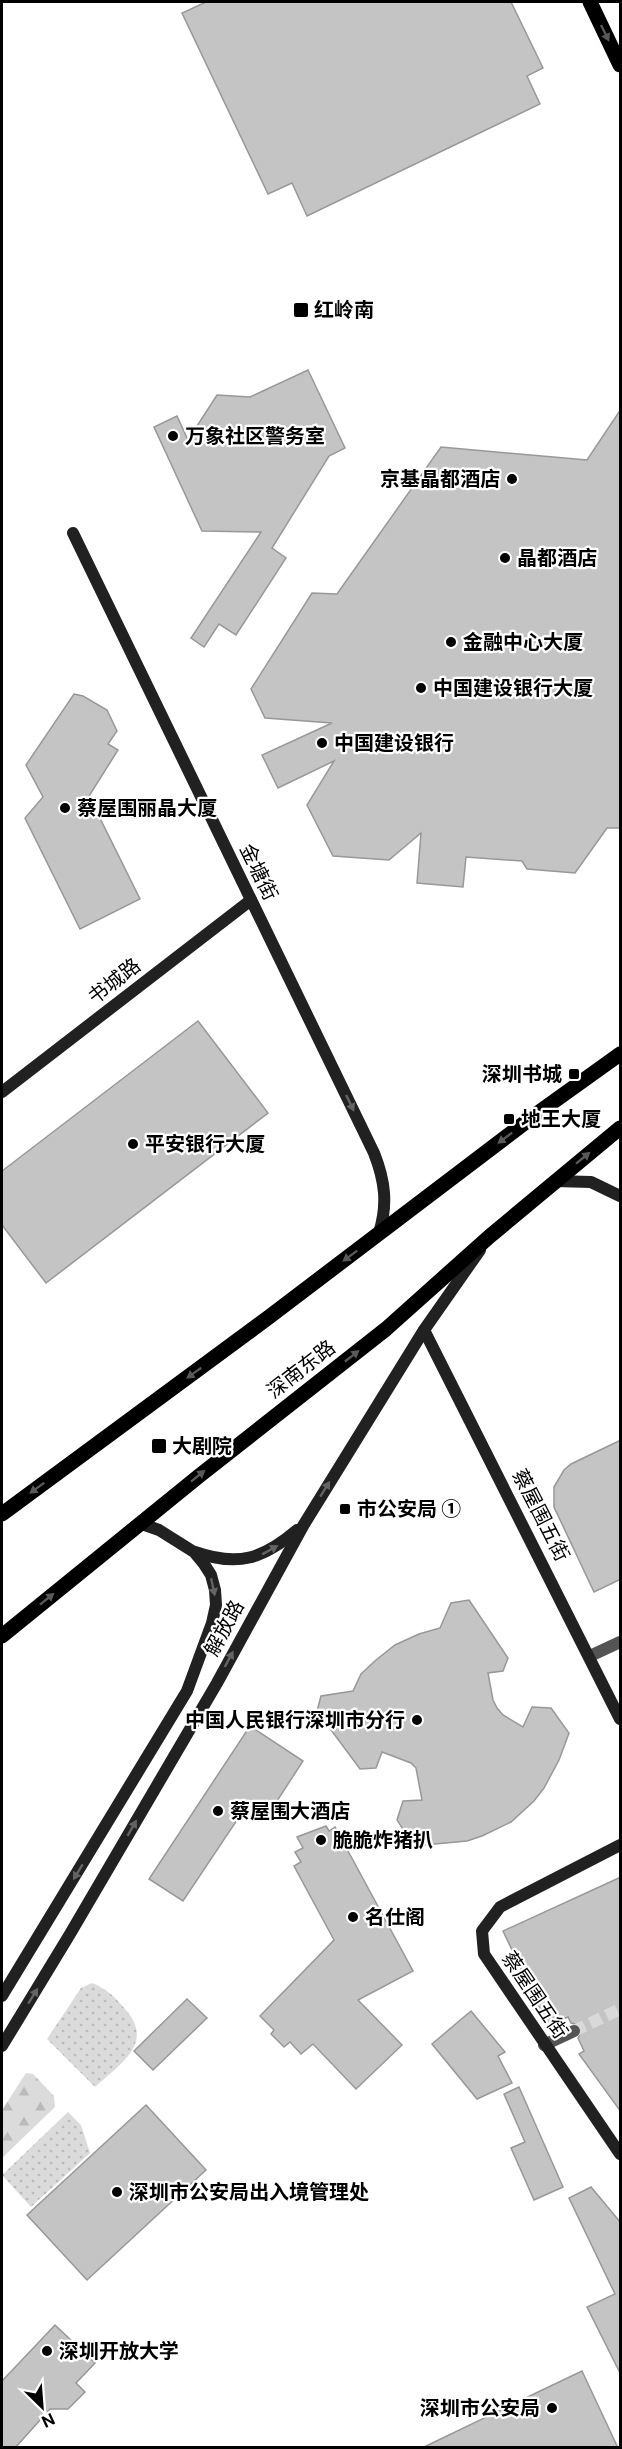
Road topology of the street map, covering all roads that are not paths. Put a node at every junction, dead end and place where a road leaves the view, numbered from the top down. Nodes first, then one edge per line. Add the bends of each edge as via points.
1 (590, 2) edge
2 (621, 65) edge
3 (73, 533) dead end
4 (251, 900) junction
5 (621, 1054) edge
6 (2, 1092) edge
7 (621, 1128) edge
8 (555, 1181) junction
9 (621, 1196) edge
10 (380, 1233) junction
11 (490, 1236) junction
12 (424, 1330) junction
13 (2, 1514) edge
14 (142, 1524) junction
15 (303, 1526) junction
16 (194, 1551) junction
17 (2, 1636) edge
18 (621, 1642) edge
19 (590, 1656) junction
20 (621, 1719) edge
21 (621, 1845) edge
22 (2, 1996) edge
23 (574, 2031) tunnel mouth
24 (544, 2045) junction
25 (2, 2046) edge
26 (621, 2154) edge

1 -> 2 main road
3 - 4 street, 金塘街
4 - 6 street, 书城路
4 -> 10 street, 金塘街 via 380,1168 386,1201
5 -> 10 main road
8 -> 7 main road, 深南东路
8 - 9 street via 591,1182
8 - 11 main road, 深南东路
10 -> 13 main road
11 - 12 street, 解放路
14 -> 11 main road, 深南东路 via 386,1329
15 -> 12 street, 解放路
12 - 19 street, 蔡屋围五街
14 - 16 street, 解放路
17 -> 14 main road, 深南东路
16 -> 15 street via 219,1559 246,1559 264,1554
25 -> 15 street, 解放路 via 217,1683
16 -> 22 street, 解放路 via 211,1575 216,1605 187,1690
18 - 19 street
19 - 20 street, 蔡屋围五街
21 - 24 street, 蔡屋围五街 via 500,1907 482,1931 484,1954
23 - 24 street
24 - 26 street, 蔡屋围五街

